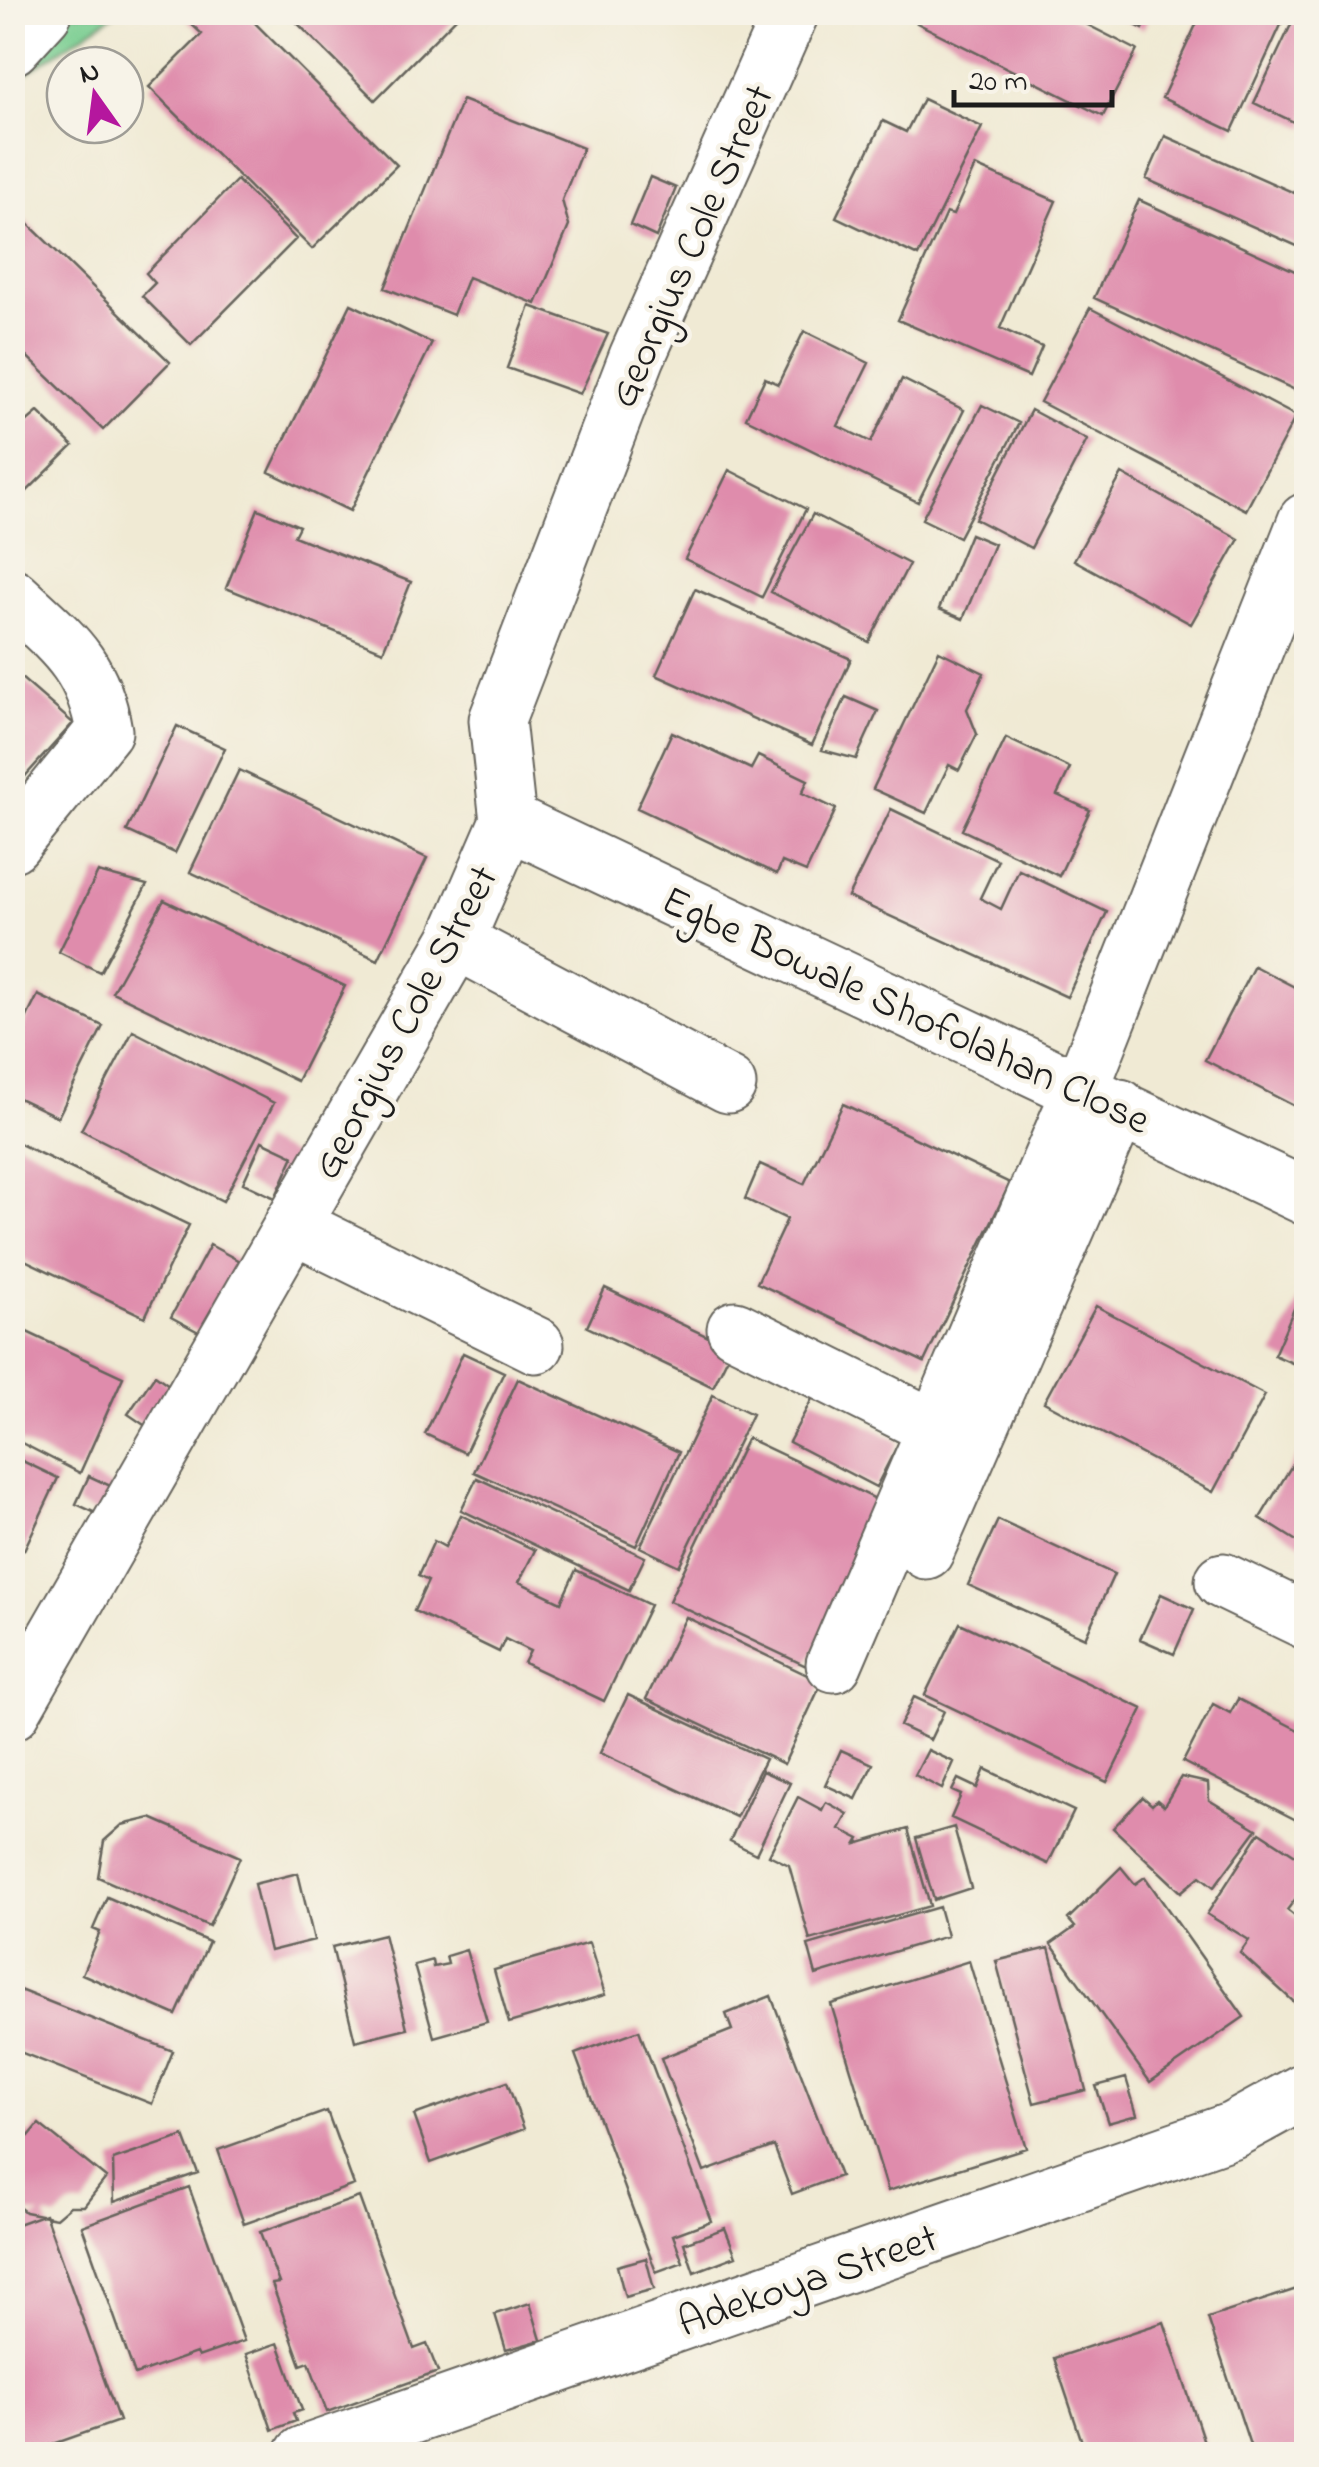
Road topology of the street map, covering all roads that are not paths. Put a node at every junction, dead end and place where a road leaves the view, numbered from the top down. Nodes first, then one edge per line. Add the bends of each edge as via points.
1 (44, 12) edge
2 (791, 12) edge
3 (12, 47) edge
4 (1306, 521) edge
5 (12, 596) edge
6 (508, 821) junction
7 (12, 844) edge
8 (456, 941) junction
9 (728, 1085) dead end
10 (1100, 1099) junction
11 (1306, 1197) edge
12 (292, 1225) junction
13 (735, 1329) dead end
14 (536, 1346) dead end
15 (937, 1430) junction
16 (926, 1551) dead end
17 (1224, 1581) dead end
18 (1306, 1622) edge
19 (834, 1664) dead end
20 (12, 1712) edge
21 (1306, 2090) edge
22 (303, 2454) edge

1 - 3 street
2 - 6 street, Georgius Cole Street via 637,357 498,720
4 - 10 street
5 - 7 street via 81,661 98,694 104,731
6 - 8 street, Georgius Cole Street
6 - 10 street, Egbe Bowale Shofolahan Close
8 - 9 street
8 - 12 street, Georgius Cole Street
10 - 11 street, Egbe Bowale Shofolahan Close
10 - 15 street
10 - 16 street
12 - 14 street
12 - 20 street, Georgius Cole Street
13 - 15 street
15 - 19 street
17 - 18 street
21 - 22 street, Adekoya Street via 1233,2130

